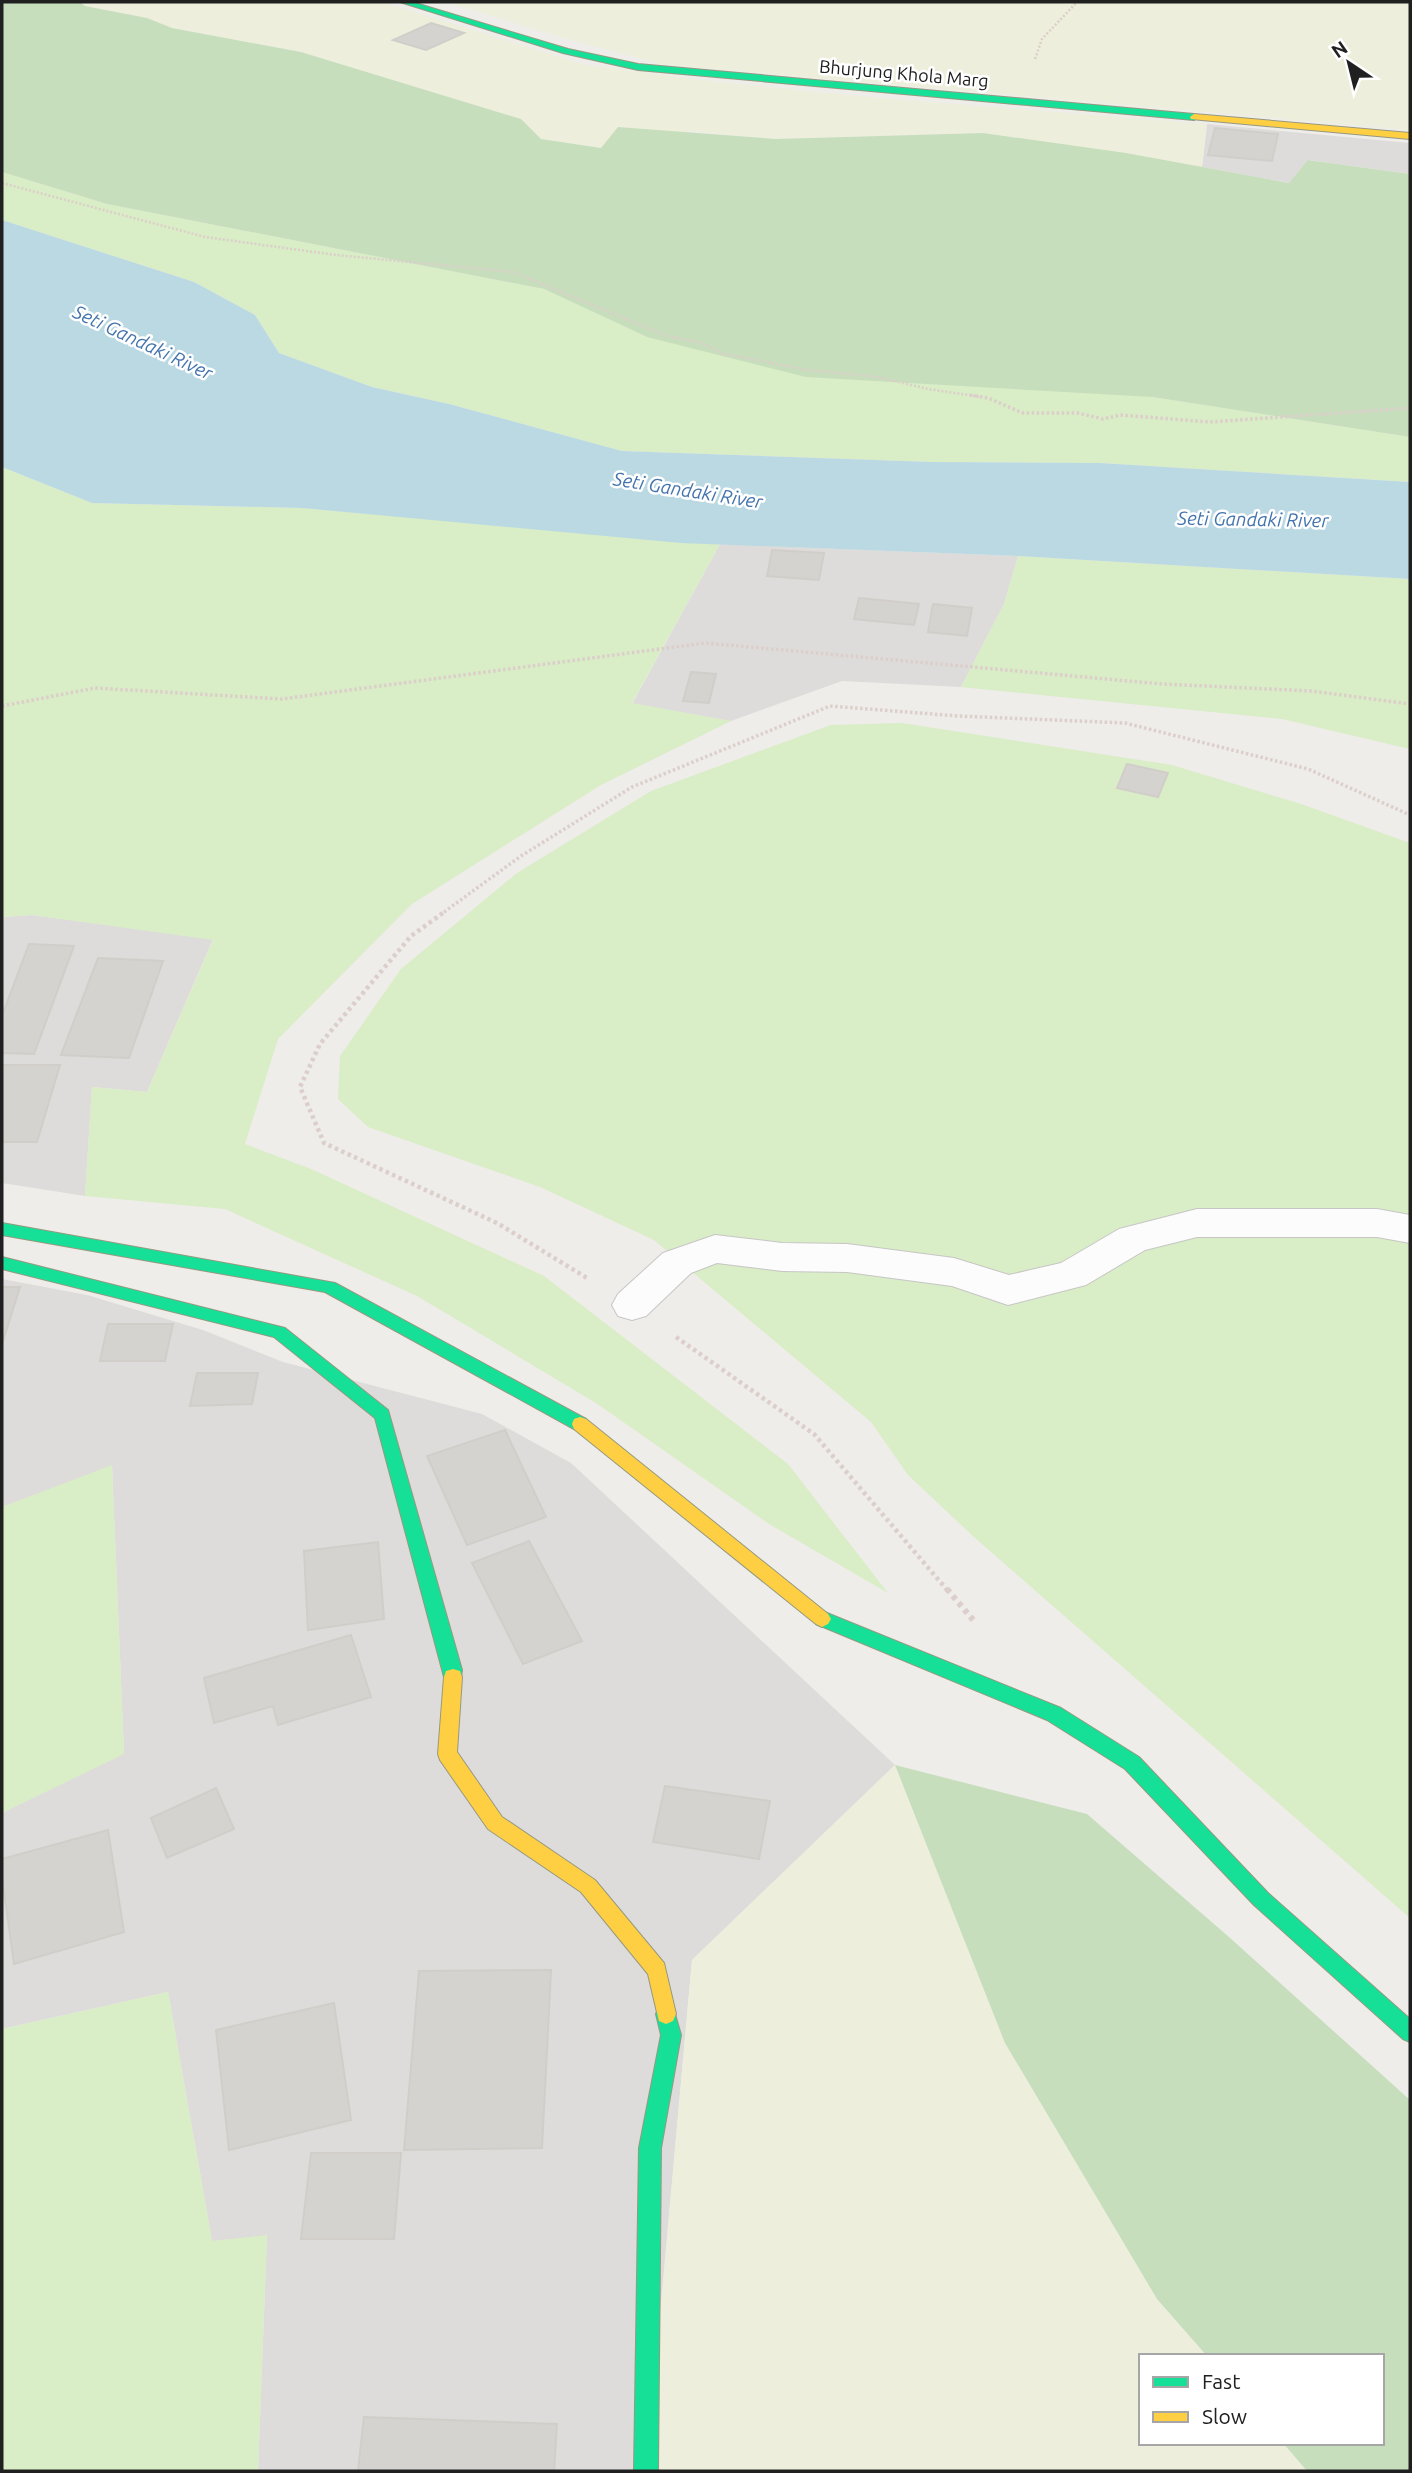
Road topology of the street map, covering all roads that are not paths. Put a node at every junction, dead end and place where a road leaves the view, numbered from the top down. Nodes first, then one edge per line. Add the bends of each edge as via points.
1 (404, 2) edge
2 (1410, 135) edge
3 (2, 1229) edge
4 (1410, 1230) edge
5 (2, 1263) edge
6 (632, 1305) road end
7 (1410, 2032) edge
8 (646, 2471) edge

1 - 2 street, Bhurjung Khola Marg via 566,51 638,67
3 - 7 street via 330,1287 588,1429 822,1619 1054,1714 1132,1763 1261,1899
4 - 6 street via 1377,1223 1197,1223 1133,1239 1072,1275 1008,1290 954,1272 847,1258 715,1249 677,1263
5 - 8 street via 279,1332 382,1415 453,1670 447,1754 495,1822 588,1886 657,1970 671,2035 650,2148

